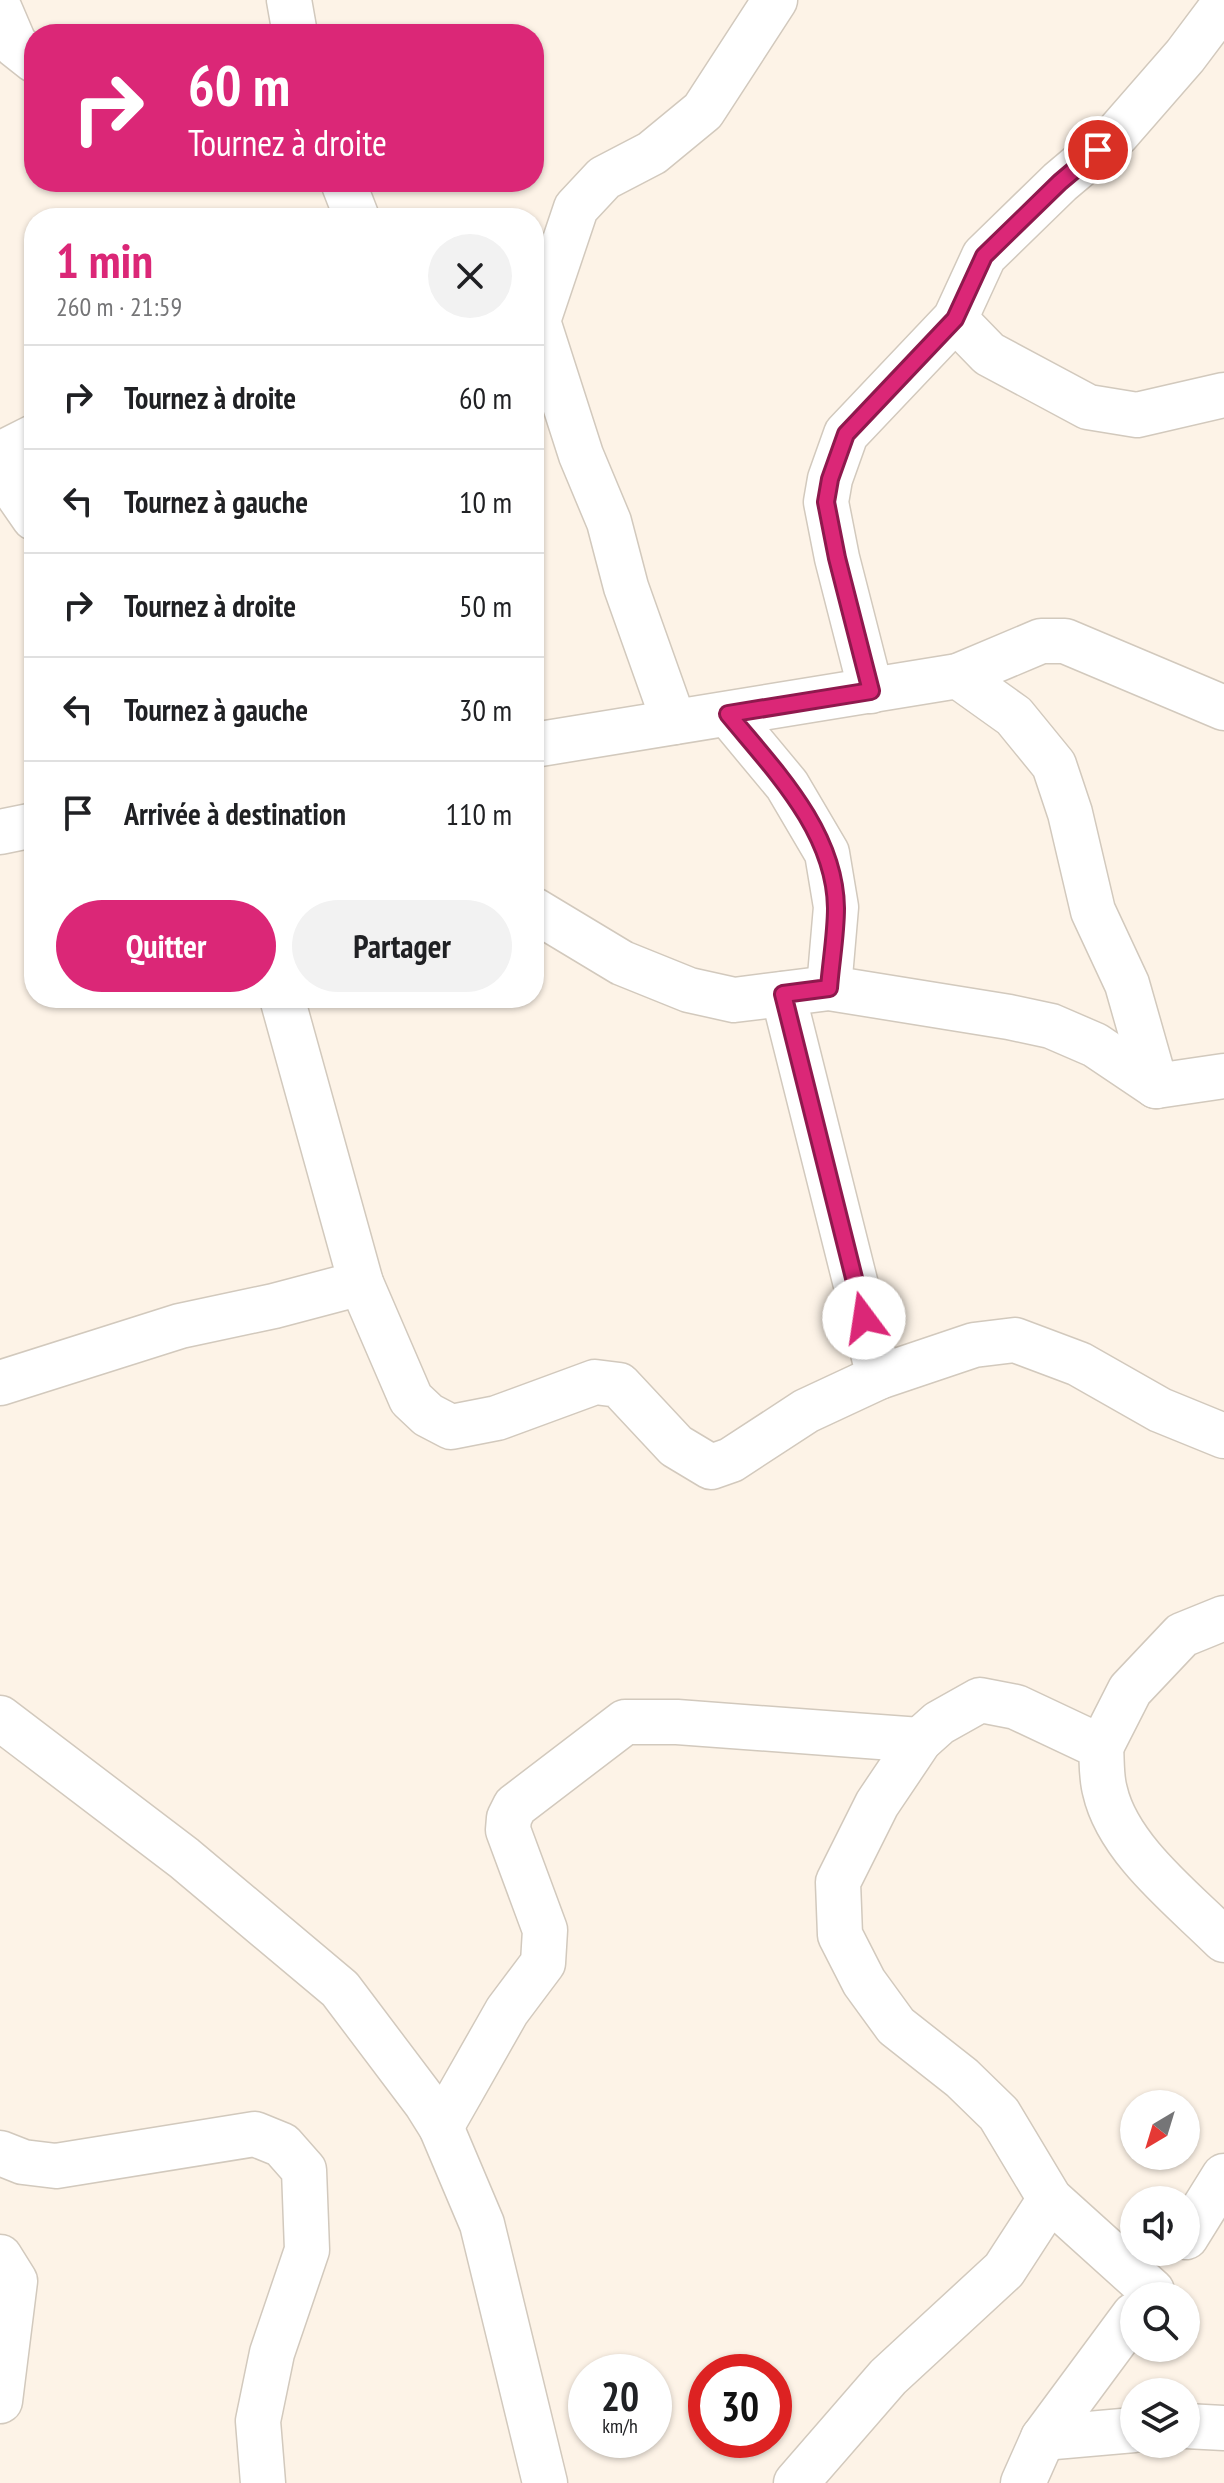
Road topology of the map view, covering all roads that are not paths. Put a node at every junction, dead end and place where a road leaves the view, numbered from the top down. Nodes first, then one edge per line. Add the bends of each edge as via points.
1 (289, 0) edge
2 (775, 0) edge
3 (1224, 4) edge
4 (0, 10) edge
5 (293, 24) edge
6 (24, 52) edge
7 (544, 298) edge
8 (955, 319) junction
9 (544, 345) edge
10 (1224, 395) edge
11 (24, 442) edge
12 (0, 454) edge
13 (0, 469) edge
14 (24, 504) edge
15 (958, 676) junction
16 (871, 691) junction
17 (1224, 708) edge
18 (728, 714) junction
19 (674, 722) junction
20 (544, 743) edge
21 (24, 827) edge
22 (0, 832) edge
23 (544, 916) edge
24 (829, 988) junction
25 (783, 994) junction
26 (285, 1008) edge
27 (1224, 1076) edge
28 (1156, 1086) junction
29 (361, 1283) junction
30 (879, 1377) junction
31 (0, 1383) edge
32 (1224, 1436) edge
33 (1224, 1618) edge
34 (0, 1718) edge
35 (920, 1740) junction
36 (1101, 1747) junction
37 (1224, 1940) edge
38 (441, 2127) junction
39 (0, 2153) edge
40 (1224, 2176) edge
41 (1050, 2199) junction
42 (1200, 2215) edge
43 (0, 2257) edge
44 (1127, 2282) edge
45 (1120, 2335) edge
46 (0, 2401) edge
47 (1200, 2427) edge
48 (1224, 2428) edge
49 (1120, 2431) edge
50 (1043, 2438) junction
51 (263, 2483) edge
52 (545, 2483) edge
53 (796, 2483) edge
54 (1023, 2483) edge

1 - 5 street
2 - 7 street via 703,111 652,153 604,178 576,208
3 - 8 street via 1117,134 984,256
4 - 6 street via 15,45
8 - 10 street via 989,354 1088,407 1137,415
8 - 16 street via 846,434 830,479 826,502
9 - 19 street
11 - 12 street
13 - 14 street
15 - 16 street
15 - 17 street via 1041,641 1065,641
15 - 28 street via 1014,716 1054,765 1093,911 1127,984
16 - 18 street
18 - 19 street
18 - 24 street via 787,785 827,853 836,907
19 - 20 street
21 - 22 street
23 - 25 street via 622,963 689,990 734,1000
24 - 25 street
24 - 28 street via 1051,1026 1095,1045
25 - 30 street
26 - 29 street
27 - 28 street
29 - 30 street via 411,1399 451,1427 497,1418 595,1382 619,1385 676,1446 711,1467 731,1460 806,1411
29 - 31 street via 180,1326
30 - 32 street via 974,1345 1015,1340 1079,1364 1160,1410
33 - 36 street via 1182,1635 1130,1690
34 - 38 street via 184,1858 340,1989
35 - 36 street via 980,1700 1016,1707
35 - 38 street via 625,1722 539,1786 515,1806 508,1830 545,1930 543,1963 507,2011
35 - 41 street via 877,1804 838,1882 840,1935 864,1982 896,2026 999,2114
36 - 37 street via 1105,1791 1118,1826 1152,1870
38 - 52 street via 482,2224
39 - 51 street via 56,2166 255,2134 282,2145 304,2170 307,2250 272,2353 258,2421
40 - 42 street
41 - 44 street
41 - 53 street via 1004,2270 888,2377
43 - 46 street via 15,2281
45 - 50 street
47 - 48 street
49 - 50 street
50 - 54 street

